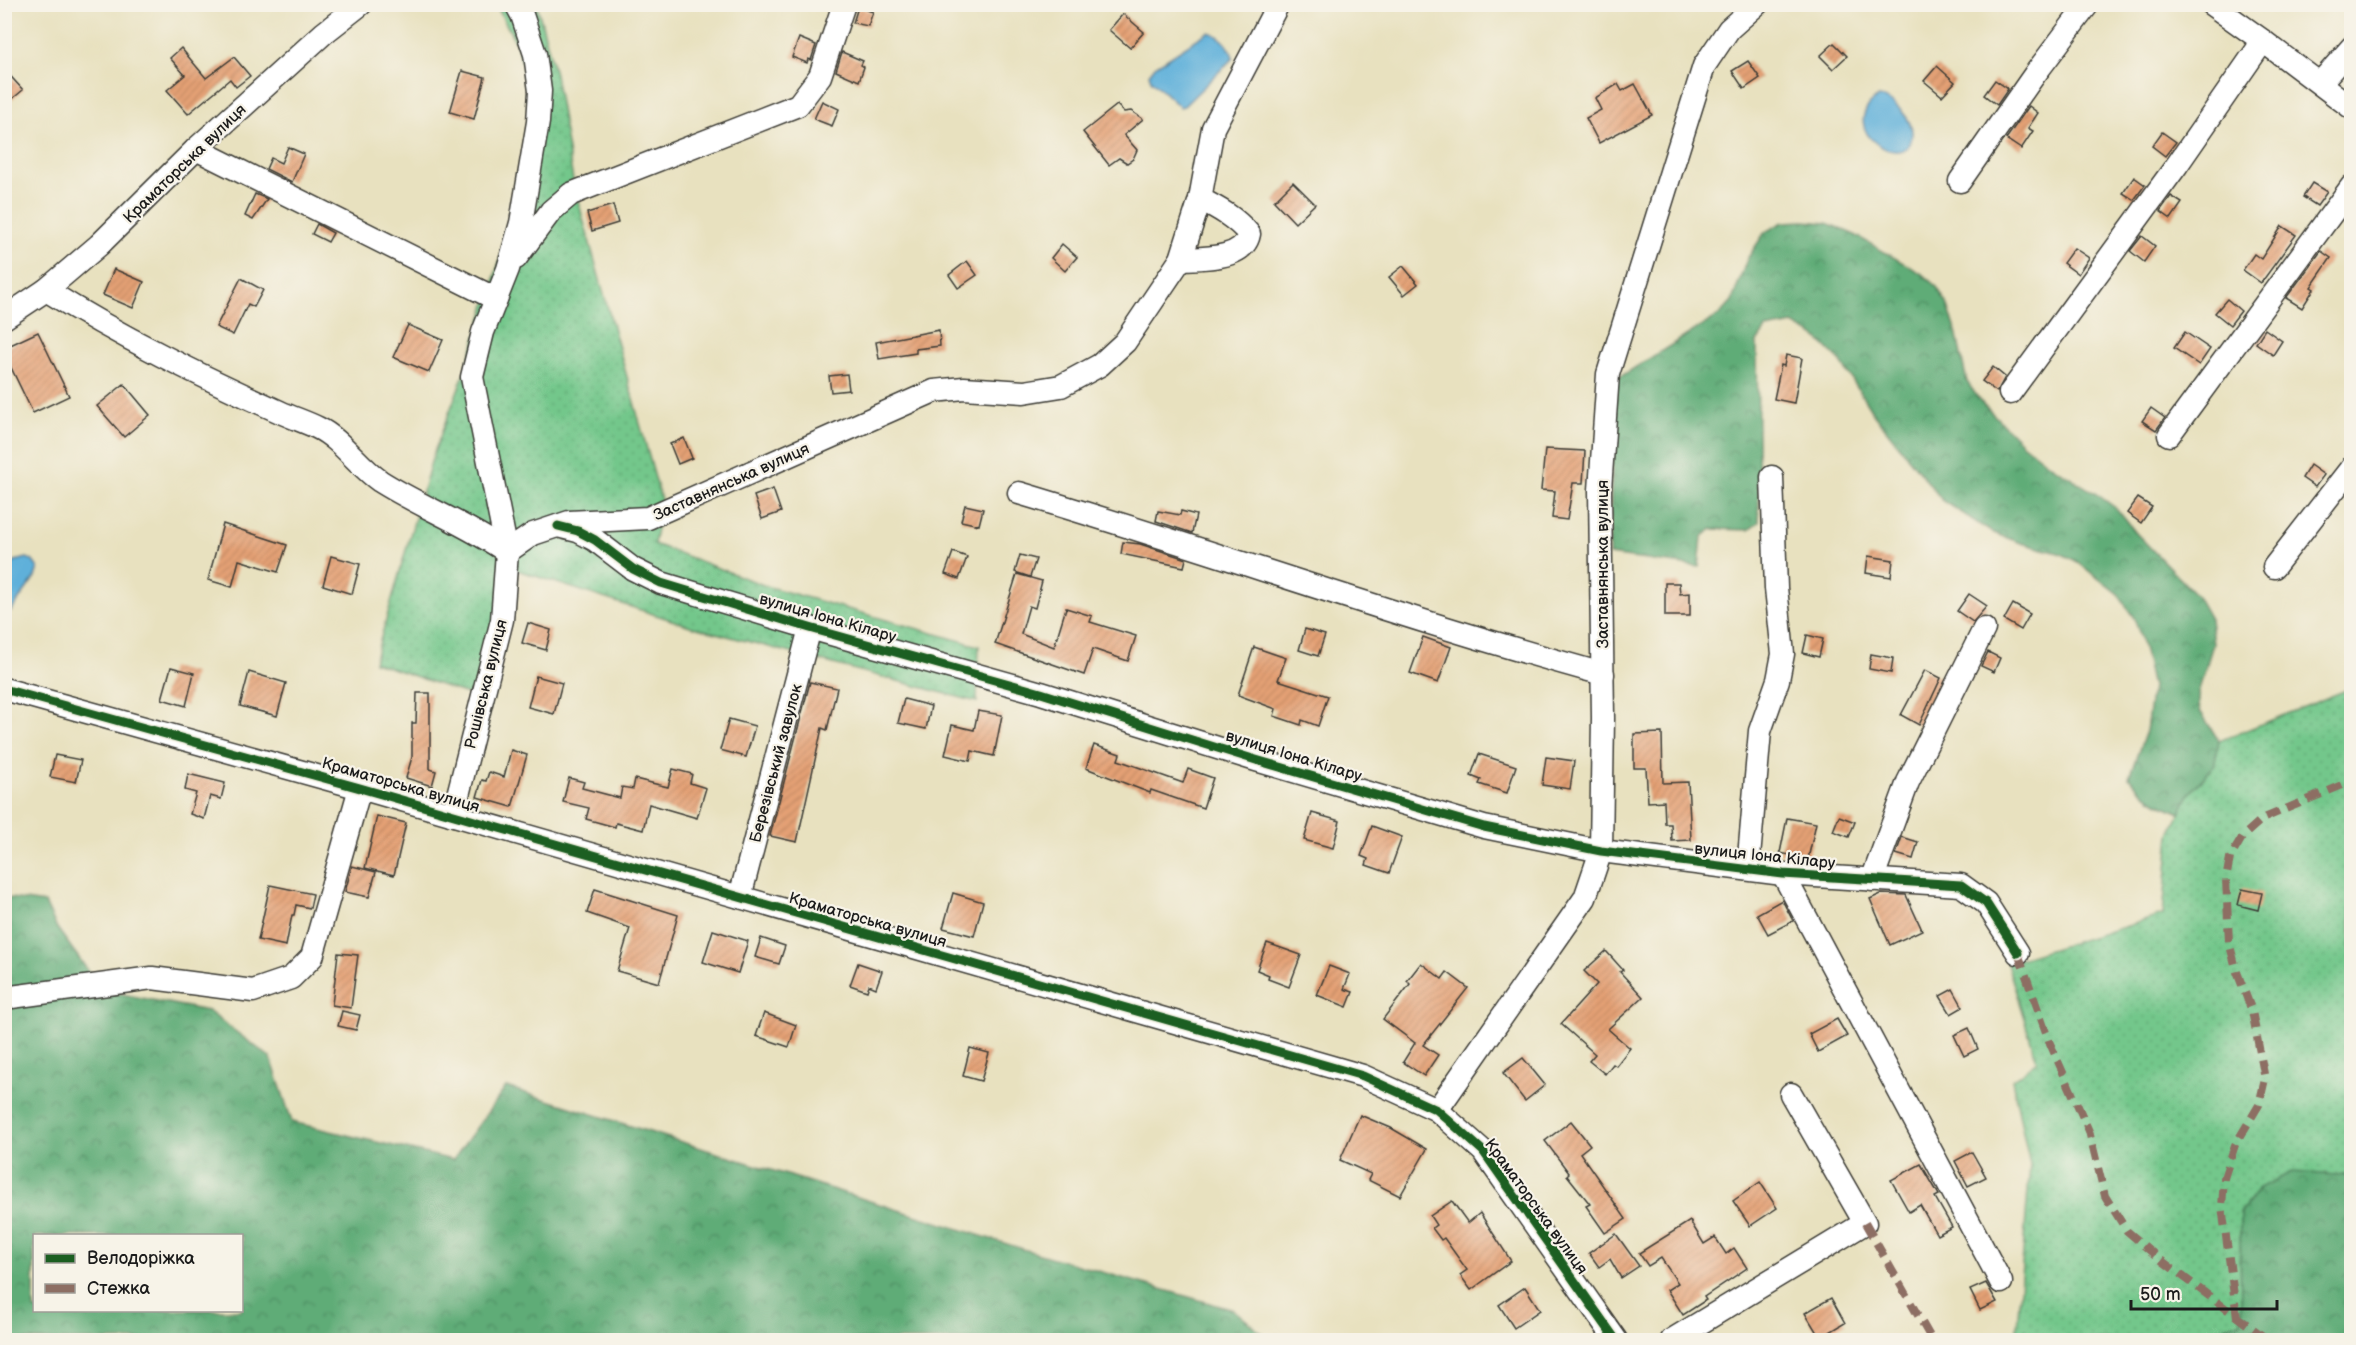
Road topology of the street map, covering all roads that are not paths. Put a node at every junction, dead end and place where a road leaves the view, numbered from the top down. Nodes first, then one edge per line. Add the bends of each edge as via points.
1 (361, 4) edge
2 (516, 4) edge
3 (844, 4) edge
4 (1278, 4) edge
5 (2088, 4) edge
6 (2211, 4) edge
7 (1755, 5) edge
8 (2263, 41) junction
9 (2352, 47) edge
10 (2320, 83) junction
11 (2352, 108) edge
12 (196, 149) junction
13 (1960, 181) dead end
14 (2352, 186) edge
15 (1200, 200) junction
16 (1181, 259) junction
17 (508, 269) junction
18 (46, 290) junction
19 (496, 299) junction
20 (4, 318) edge
21 (2010, 393) dead end
22 (2169, 435) dead end
23 (2352, 467) edge
24 (1772, 477) dead end
25 (1019, 493) dead end
26 (558, 526) junction
27 (507, 552) junction
28 (2274, 567) dead end
29 (810, 628) junction
30 (1984, 629) dead end
31 (1603, 675) junction
32 (4, 689) edge
33 (360, 788) junction
34 (453, 815) junction
35 (1601, 851) junction
36 (1748, 869) junction
37 (1784, 874) junction
38 (1872, 880) junction
39 (740, 897) junction
40 (2018, 953) dead end
41 (4, 998) edge
42 (1791, 1094) dead end
43 (1437, 1110) junction
44 (2001, 1282) dead end
45 (1616, 1341) edge
46 (1672, 1341) edge

1 - 12 street, Краматорська вулиця
2 - 17 street via 535,54 540,91 521,223
3 - 17 street via 820,76 798,105 571,194 551,212
4 - 15 street, Заставнянська вулиця via 1213,128
5 - 13 street
6 - 8 street
7 - 31 street, Заставнянська вулиця via 1729,29 1704,66 1608,374 1600,490
8 - 10 street
8 - 21 street
9 - 10 street
10 - 11 street
12 - 18 street, Краматорська вулиця via 99,245
12 - 19 street
14 - 22 street
15 - 16 street, Заставнянська вулиця
15 - 16 street via 1242,226 1249,234 1248,240 1229,254
16 - 26 street, Заставнянська вулиця via 1125,342 1100,365 1061,386 1024,392 964,388 934,391 648,518 569,522
17 - 19 street
18 - 20 street, Краматорська вулиця
18 - 27 street via 92,319 175,361 321,429 378,480 480,532
19 - 27 street via 472,377
23 - 28 street
24 - 36 street via 1783,654 1760,731
25 - 31 street via 1493,644
26 - 27 street, Заставнянська вулиця via 532,534
26 - 29 street, вулиця Іона Кілару via 595,540 633,569 661,583
27 - 34 street, Рошівська вулиця via 502,620
29 - 35 street, вулиця Іона Кілару via 1041,693 1484,827
29 - 39 street, Березівський завулок
30 - 38 street via 1908,782
31 - 35 street, Заставнянська вулиця
32 - 33 street, Краматорська вулиця
33 - 34 street, Краматорська вулиця
33 - 41 street via 312,957 291,978 253,991 152,978
34 - 39 street, Краматорська вулиця
35 - 36 street, вулиця Іона Кілару
35 - 43 street, Заставнянська вулиця via 1585,898
36 - 37 street, вулиця Іона Кілару
37 - 38 street, вулиця Іона Кілару
37 - 44 street
38 - 40 street, вулиця Іона Кілару via 1961,885 1986,903
39 - 43 street, Краматорська вулиця via 1363,1076
42 - 46 street via 1865,1223
43 - 45 street, Краматорська вулиця via 1483,1151

